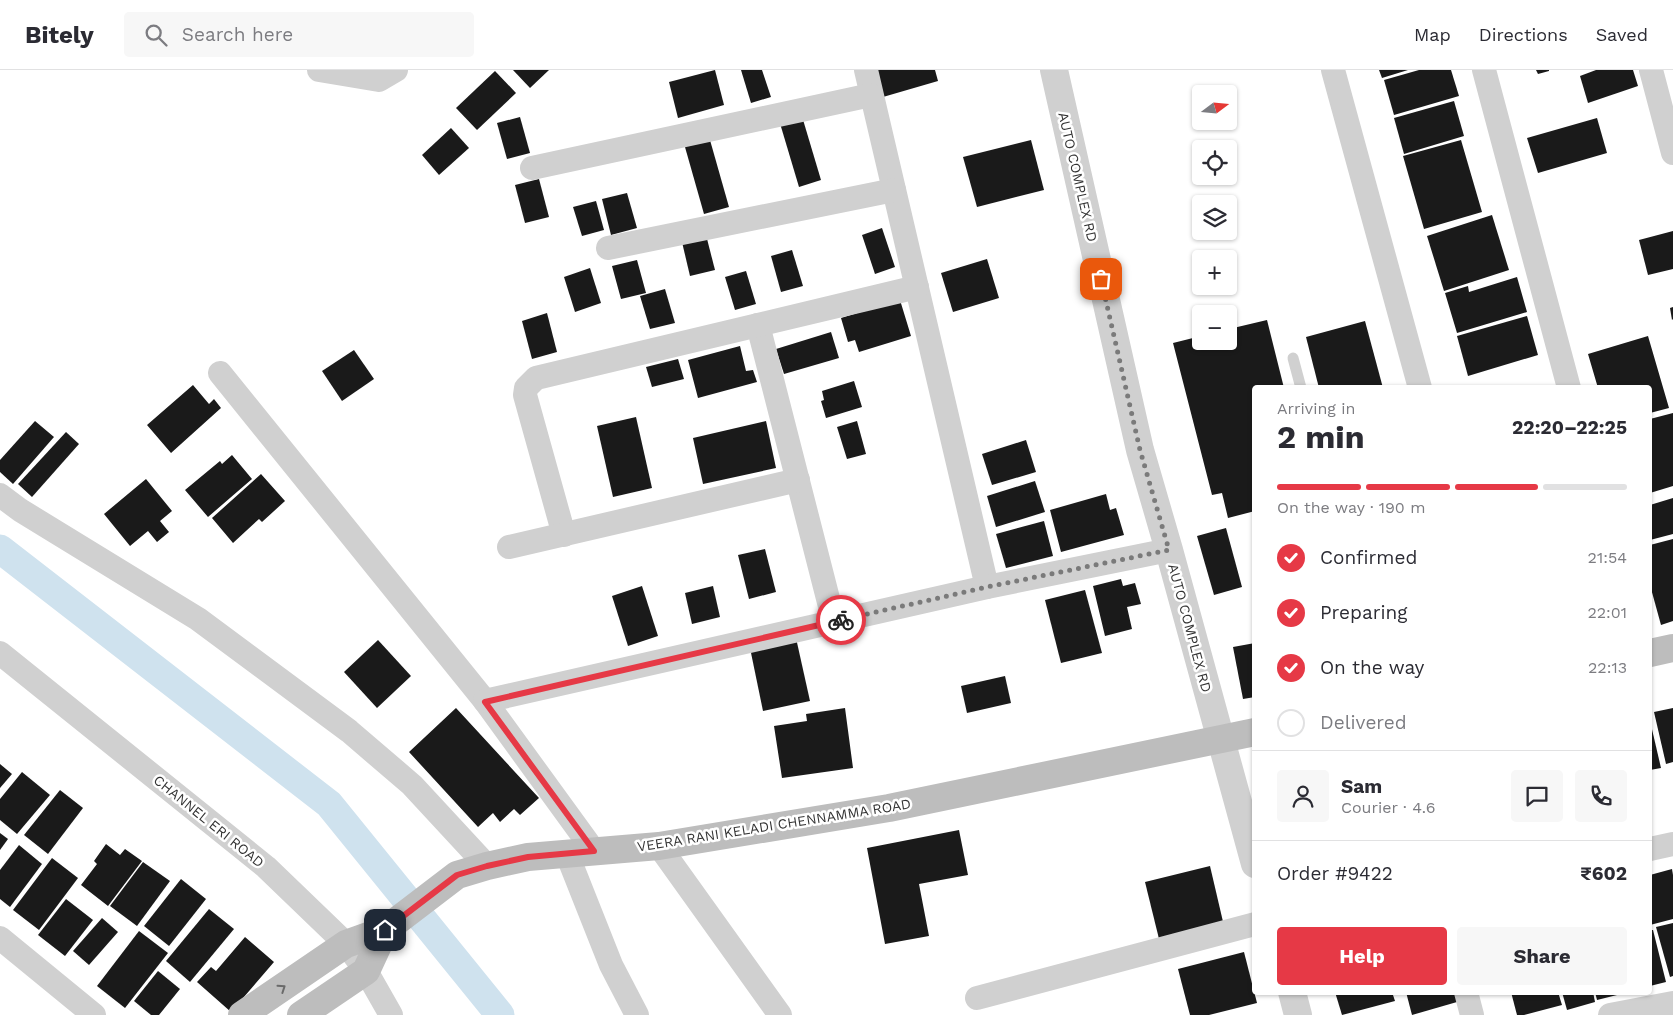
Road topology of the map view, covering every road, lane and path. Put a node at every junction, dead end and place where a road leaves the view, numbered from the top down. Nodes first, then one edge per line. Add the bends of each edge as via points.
1 (319, 70) edge
2 (396, 70) edge
3 (866, 70) edge
4 (1054, 70) edge
5 (1334, 70) edge
6 (1484, 70) edge
7 (1651, 70) edge
8 (871, 95) junction
9 (1669, 121) edge
10 (1673, 153) edge
11 (532, 168) dead end
12 (894, 190) junction
13 (608, 248) dead end
14 (917, 287) junction
15 (758, 324) junction
16 (1294, 358) dead end
17 (220, 374) dead end
18 (1300, 385) edge
19 (1419, 385) edge
20 (1568, 385) edge
21 (798, 480) junction
22 (0, 495) edge
23 (564, 535) junction
24 (509, 547) dead end
25 (1169, 550) junction
26 (987, 587) junction
27 (834, 622) junction
28 (1673, 648) edge
29 (0, 653) edge
30 (1652, 653) edge
31 (485, 702) junction
32 (1252, 733) edge
33 (1220, 739) junction
34 (1673, 844) edge
35 (659, 846) junction
36 (1652, 849) edge
37 (594, 851) junction
38 (1252, 853) edge
39 (567, 854) junction
40 (487, 866) junction
41 (395, 922) junction
42 (1252, 925) edge
43 (0, 938) edge
44 (346, 944) junction
45 (366, 972) junction
46 (1293, 995) edge
47 (1467, 995) edge
48 (977, 998) dead end
49 (1673, 1003) edge
50 (94, 1015) edge
51 (242, 1015) edge
52 (301, 1015) edge
53 (391, 1015) edge
54 (636, 1015) edge
55 (780, 1015) edge
56 (1298, 1015) edge
57 (1472, 1015) edge
58 (1610, 1015) edge

1 - 2 street via 379,80
3 - 8 street
4 - 25 street, AUTO COMPLEX RD via 1140,450
5 - 19 street
6 - 20 street
7 - 9 street
8 - 11 street
8 - 12 street
9 - 10 street
12 - 13 street
12 - 14 street
14 - 15 street
14 - 26 street
15 - 21 street
15 - 23 street via 536,378 526,388 525,395
16 - 18 lane
17 - 31 street
21 - 23 street
21 - 27 street
22 - 40 street via 198,619 349,731 412,784
23 - 24 street
25 - 26 street
25 - 33 street, AUTO COMPLEX RD
26 - 27 street
27 - 31 street
28 - 30 main road
29 - 44 street, CHANNEL ERI ROAD via 266,867
31 - 37 street
32 - 33 main road, VEERA RANI KELADI CHENNAMMA ROAD
33 - 35 main road, VEERA RANI KELADI CHENNAMMA ROAD via 888,808
33 - 38 street, AUTO COMPLEX RD
34 - 36 street
35 - 37 main road, VEERA RANI KELADI CHENNAMMA ROAD
35 - 55 street
37 - 39 main road, VEERA RANI KELADI CHENNAMMA ROAD
39 - 40 main road, VEERA RANI KELADI CHENNAMMA ROAD via 528,857
39 - 54 street via 611,965
40 - 41 main road, VEERA RANI KELADI CHENNAMMA ROAD via 457,875
41 - 44 main road, VEERA RANI KELADI CHENNAMMA ROAD
41 - 45 main road
42 - 48 street
43 - 50 street
44 - 45 street, CHANNEL ERI ROAD
51 -> 44 main road, VEERA RANI KELADI CHENNAMMA ROAD
45 - 52 main road
45 - 53 street, CHANNEL ERI ROAD
46 - 56 street
47 - 57 street
49 - 58 street

